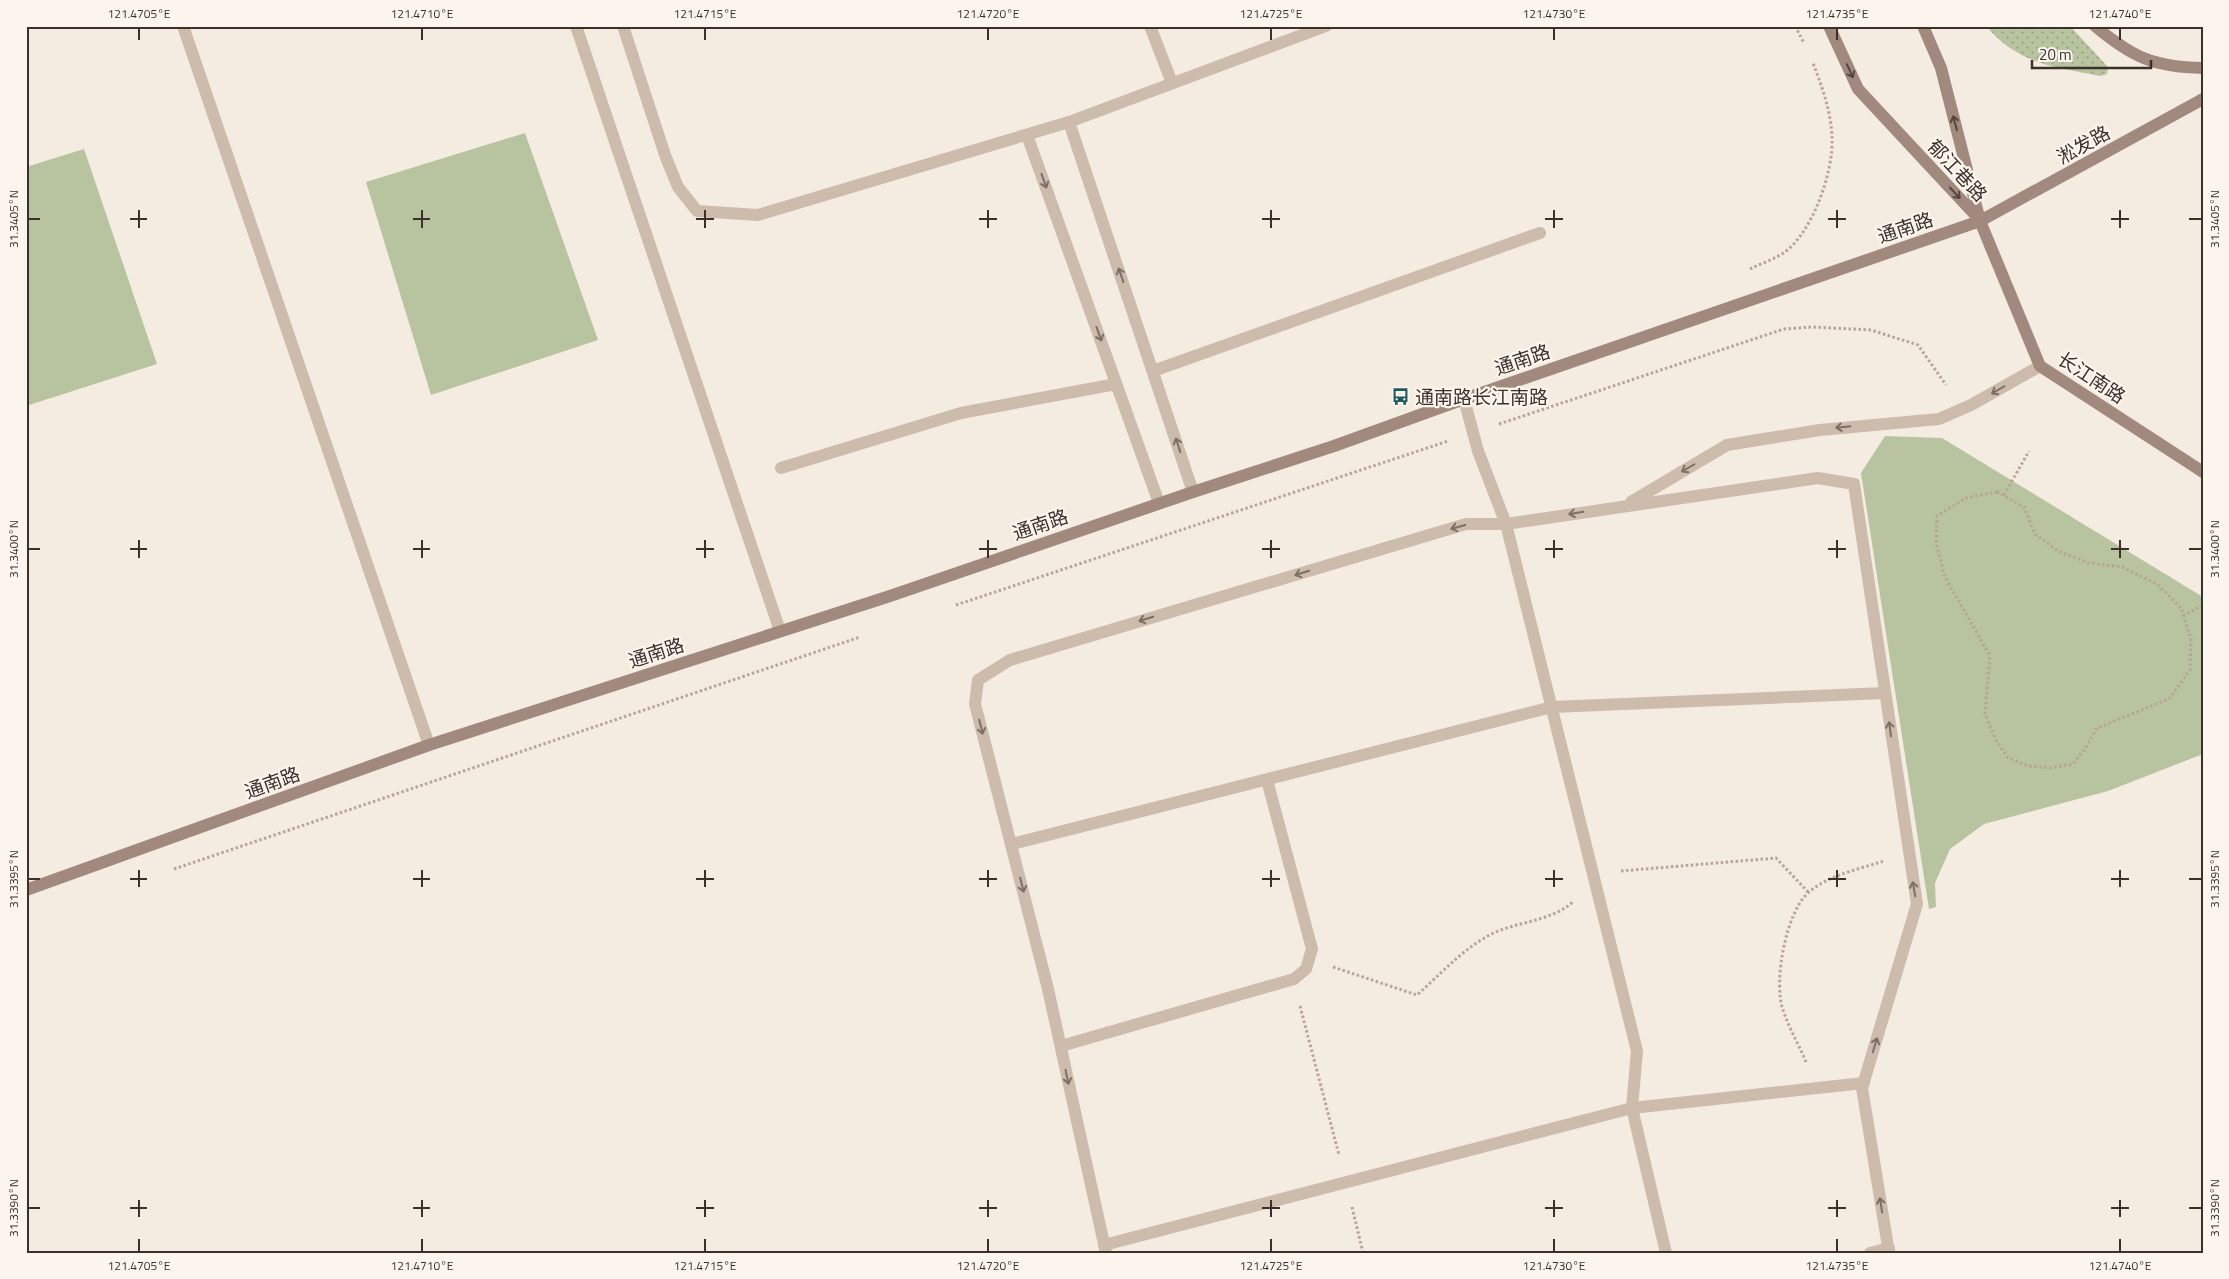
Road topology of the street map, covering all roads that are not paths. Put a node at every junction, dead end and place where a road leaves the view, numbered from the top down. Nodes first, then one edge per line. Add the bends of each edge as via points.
1 (183, 26) edge
2 (576, 26) edge
3 (623, 26) edge
4 (1150, 26) edge
5 (1326, 26) edge
6 (1829, 26) edge
7 (1923, 26) edge
8 (2094, 26) edge
9 (2203, 68) edge
10 (1172, 83) junction
11 (2203, 98) edge
12 (1069, 122) junction
13 (1028, 135) junction
14 (1980, 221) junction
15 (1540, 233) dead end
16 (2040, 366) junction
17 (1153, 371) junction
18 (1116, 384) junction
19 (1464, 398) junction
20 (781, 468) dead end
21 (2203, 472) edge
22 (1193, 492) junction
23 (1159, 503) junction
24 (1624, 505) junction
25 (1506, 524) junction
26 (780, 631) junction
27 (1884, 693) junction
28 (1552, 707) junction
29 (429, 746) junction
30 (1268, 780) junction
31 (1012, 844) junction
32 (26, 890) edge
33 (1061, 1046) junction
34 (1864, 1082) junction
35 (1632, 1108) junction
36 (1105, 1249) edge
37 (1889, 1250) edge
38 (1666, 1253) edge
39 (1870, 1253) edge

1 - 29 street
2 - 26 street
3 - 13 street via 664,155 678,188 697,210 758,215
4 - 10 street
5 - 10 street
6 -> 14 street, 郁江巷路 via 1858,88
14 -> 7 street, 郁江巷路 via 1941,68
8 - 9 street via 2134,56 2157,64
10 - 12 street
11 - 14 street, 淞发路
12 - 13 street
17 -> 12 street
13 -> 18 street
14 - 16 street, 长江南路
14 - 19 street, 通南路
15 - 17 street
16 - 21 street, 长江南路
16 -> 24 street via 1940,419 1820,430 1727,445
22 -> 17 street
18 - 20 street via 961,413
18 - 23 street
19 - 22 street, 通南路 via 1334,446
19 - 25 street
22 - 23 street, 通南路
23 - 26 street, 通南路
24 -> 25 street
24 - 27 street via 1818,478 1854,484
25 - 28 street
25 -> 31 street via 1466,524 1010,660 978,680 975,704
26 - 29 street, 通南路
27 - 28 street
34 -> 27 street via 1917,904
28 - 30 street
28 - 35 street via 1637,1051
29 - 32 street, 通南路
30 - 31 street
30 - 33 street via 1312,949 1306,969 1294,979
31 -> 33 street
33 -> 36 street
34 - 35 street
37 -> 34 street via 1862,1088
35 - 36 street
35 - 38 street
37 - 39 street

